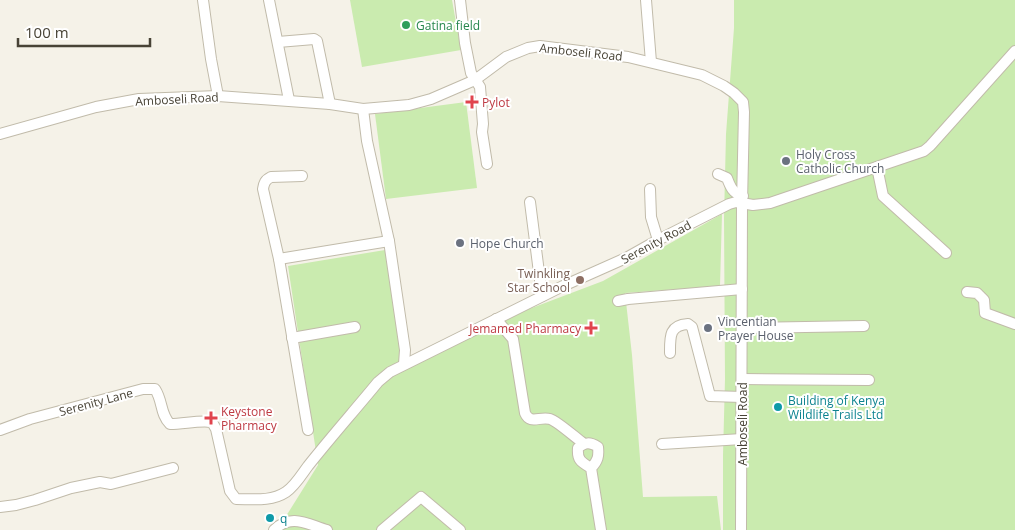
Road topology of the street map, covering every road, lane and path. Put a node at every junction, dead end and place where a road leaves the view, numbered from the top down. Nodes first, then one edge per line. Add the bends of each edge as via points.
1 (202, 0) edge
2 (269, 0) edge
3 (460, 0) edge
4 (646, 0) edge
5 (278, 42) junction
6 (1015, 51) edge
7 (651, 62) junction
8 (475, 80) junction
9 (218, 96) junction
10 (289, 100) junction
11 (330, 104) junction
12 (363, 109) junction
13 (0, 134) edge
14 (487, 164) dead end
15 (877, 167) junction
16 (718, 174) dead end
17 (302, 176) dead end
18 (650, 189) dead end
19 (742, 199) junction
20 (530, 202) dead end
21 (658, 240) junction
22 (389, 241) junction
23 (946, 254) dead end
24 (279, 259) junction
25 (742, 289) junction
26 (967, 292) dead end
27 (542, 296) junction
28 (618, 301) dead end
29 (496, 319) junction
30 (1015, 324) edge
31 (864, 326) dead end
32 (355, 327) dead end
33 (742, 328) junction
34 (292, 338) junction
35 (670, 353) dead end
36 (404, 364) junction
37 (742, 379) junction
38 (869, 380) dead end
39 (742, 397) junction
40 (0, 430) edge
41 (308, 430) dead end
42 (742, 438) junction
43 (583, 443) junction
44 (662, 444) dead end
45 (308, 466) joint
46 (173, 468) dead end
47 (591, 468) junction
48 (0, 507) edge
49 (274, 530) edge
50 (327, 530) edge
51 (382, 530) edge
52 (460, 530) edge
53 (601, 530) edge
54 (741, 530) edge

1 - 9 street
2 - 5 street
3 - 8 street via 465,43
4 - 7 street
5 - 10 street
5 - 11 street via 317,41
6 - 15 street, Serenity Road via 930,146
7 - 8 street, Amboseli Road via 540,46 506,57
7 - 19 street, Amboseli Road via 702,75 724,86 743,102
8 - 12 street, Amboseli Road via 409,105
8 - 14 street via 480,88
9 - 10 street, Amboseli Road
9 - 13 street, Amboseli Road via 139,99 96,107
10 - 11 street, Amboseli Road
11 - 12 street, Amboseli Road
12 - 22 street
15 - 19 street, Serenity Road via 770,203 757,205
15 - 23 street via 884,196
16 - 19 street via 727,178 733,191
17 - 24 street via 271,177 264,184
18 - 21 street via 651,216
19 - 21 street, Serenity Road
19 - 25 street, Amboseli Road
20 - 27 street
21 - 27 street, Serenity Road
22 - 24 street
22 - 36 street via 405,350
24 - 34 street
25 - 28 street
25 - 33 street, Amboseli Road
26 - 30 street via 977,293 984,300 985,314
27 - 29 street, Serenity Road
29 - 36 street, Serenity Road
29 - 43 street via 513,338 527,417 530,420 551,419
31 - 33 street
32 - 34 street
33 - 37 street, Amboseli Road
34 - 41 street
35 - 39 street via 676,326 688,324 692,327 710,396
36 - 45 street, Serenity Road via 378,382
37 - 38 street
37 - 39 street, Amboseli Road
39 - 42 street, Amboseli Road
40 - 45 street, Serenity Lane via 143,389 155,390 160,396 165,419 170,424 212,422 230,491 236,499 272,498 286,492
42 - 44 street
42 - 54 street, Amboseli Road
43 - 47 street via 578,448 578,455
43 - 47 street via 598,447 597,462
46 - 48 street via 111,484 100,482 71,488 29,502
47 - 53 street
49 - 50 street via 280,524 293,520
51 - 52 street via 421,497

